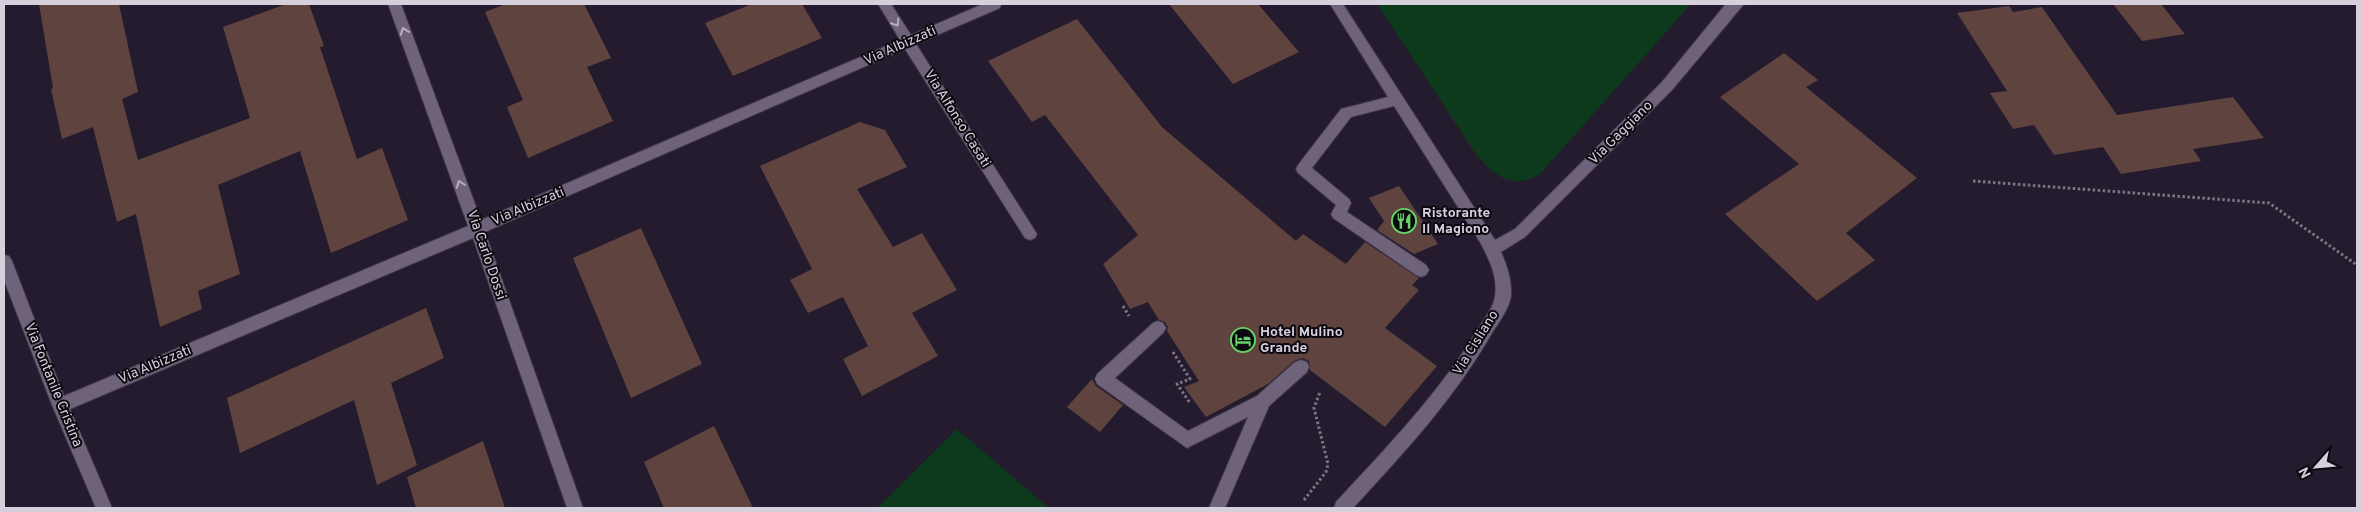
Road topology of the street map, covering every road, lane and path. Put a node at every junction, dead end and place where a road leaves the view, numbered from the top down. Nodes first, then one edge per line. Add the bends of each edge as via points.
1 (394, 4) edge
2 (884, 4) edge
3 (995, 4) edge
4 (1336, 4) edge
5 (1737, 4) edge
6 (909, 42) junction
7 (1398, 100) junction
8 (1973, 182) dead end
9 (477, 229) junction
10 (1030, 234) dead end
11 (1493, 249) junction
12 (4, 261) edge
13 (2357, 266) edge
14 (1421, 270) dead end
15 (1158, 328) joint
16 (1301, 367) dead end
17 (1321, 390) dead end
18 (1263, 401) junction
19 (60, 405) junction
20 (1208, 429) junction
21 (1304, 500) dead end
22 (104, 508) edge
23 (575, 508) edge
24 (1218, 508) edge
25 (1342, 508) edge

9 -> 1 street, Via Carlo Dossi
2 -> 6 street, Via Alfonso Casati
3 - 6 street, Via Albizzati
4 - 7 street, Via Cisliano
5 - 11 street, Via Gaggiano via 1667,86 1553,202 1520,233
6 - 9 street, Via Albizzati
6 - 10 street, Via Alfonso Casati
7 - 11 street, Via Cisliano
7 - 14 street via 1346,113 1303,169 1344,203 1338,214
8 - 13 path via 2269,203
9 - 19 street, Via Albizzati
9 - 23 street, Via Carlo Dossi
11 - 25 street, Via Cisliano via 1503,280 1502,299 1478,344 1431,410
12 - 19 street, Via Fontanile Cristina
15 - 20 path via 1190,379 1177,384
15 - 20 street via 1103,379 1188,440
16 - 18 street
17 - 21 path via 1314,408 1328,464 1326,472
18 - 20 street
18 - 24 street
19 - 22 street, Via Fontanile Cristina

